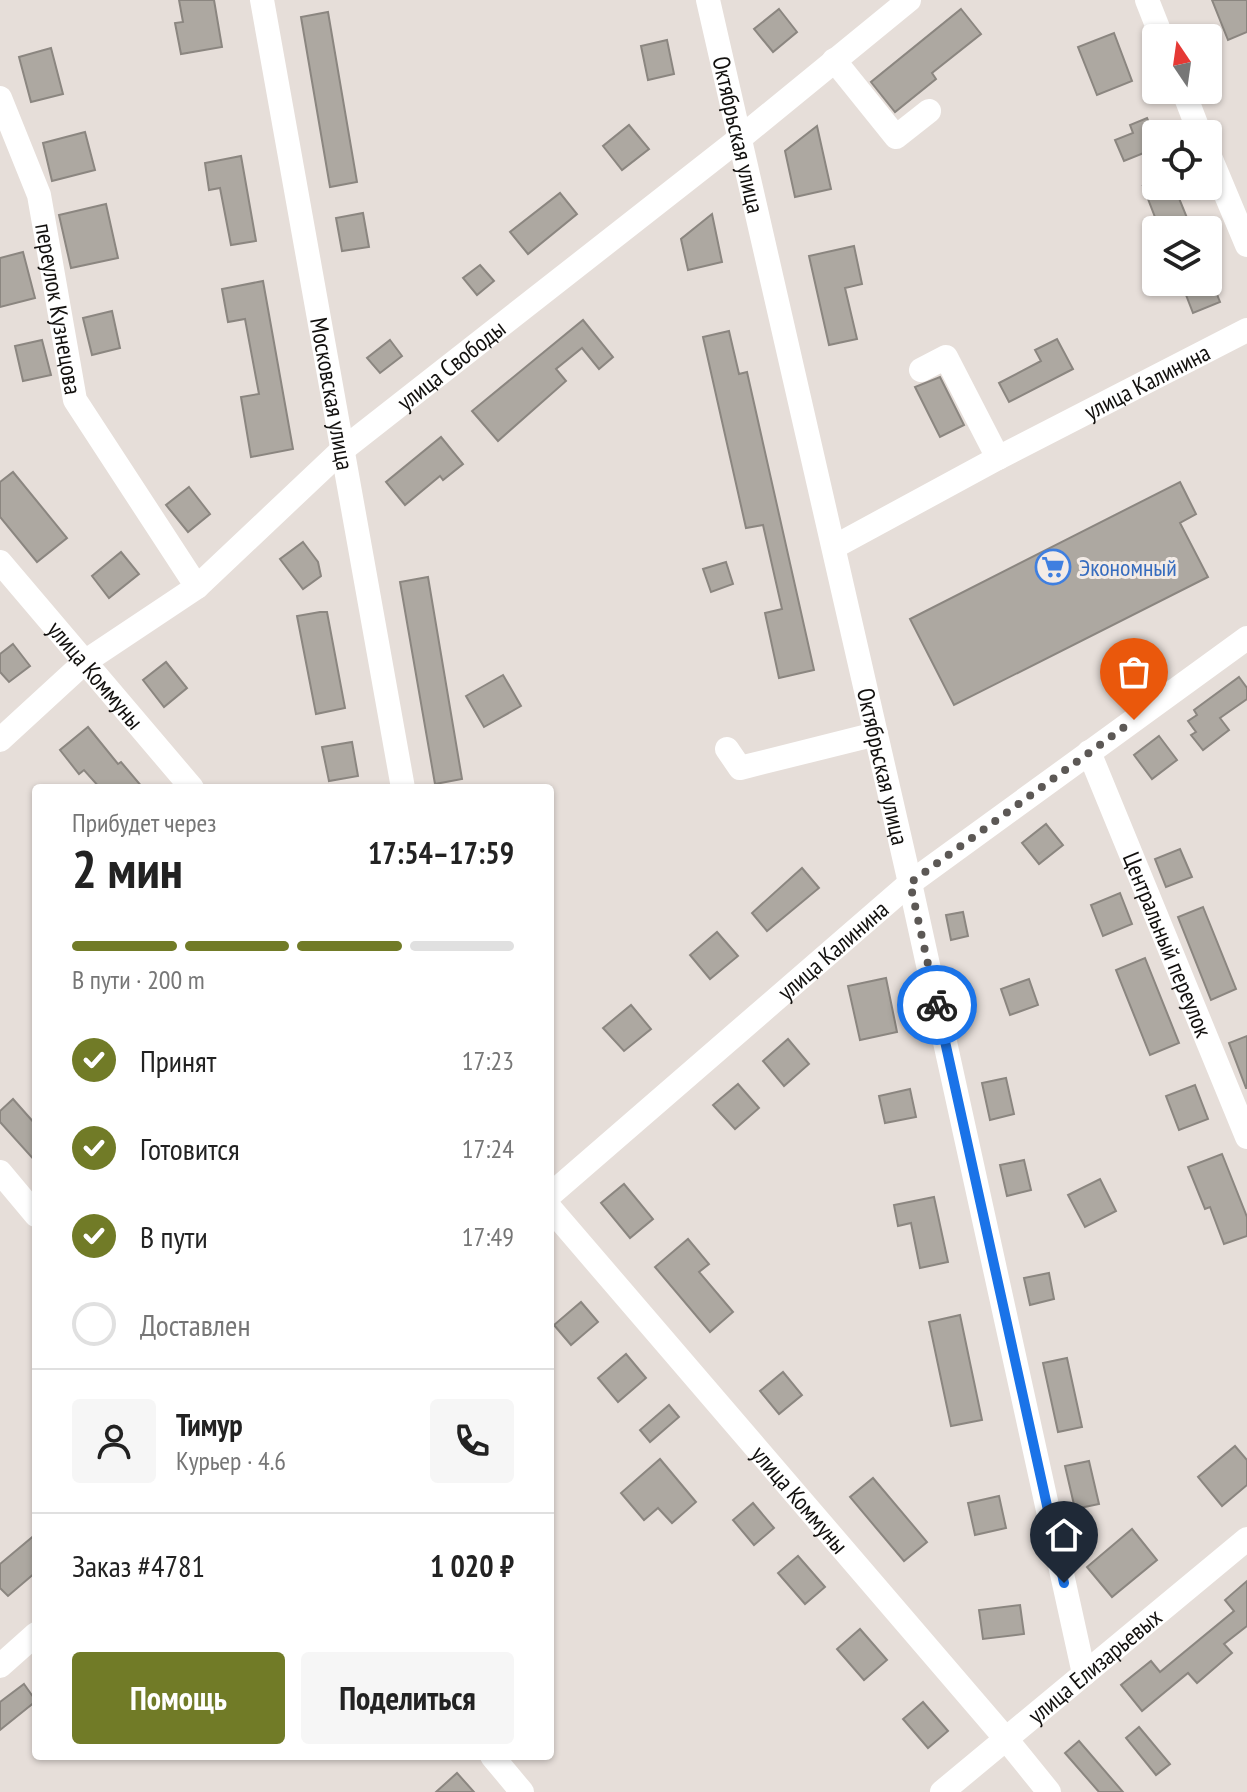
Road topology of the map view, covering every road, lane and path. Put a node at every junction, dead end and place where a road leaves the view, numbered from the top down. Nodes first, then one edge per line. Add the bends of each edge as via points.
1 (262, 0) edge
2 (708, 0) edge
3 (909, 0) edge
4 (1147, 0) edge
5 (1156, 24) edge
6 (834, 60) junction
7 (0, 98) edge
8 (929, 111) dead end
9 (739, 139) junction
10 (1222, 185) edge
11 (1247, 245) edge
12 (1247, 330) edge
13 (921, 370) dead end
14 (341, 451) junction
15 (998, 458) junction
16 (834, 547) junction
17 (0, 562) edge
18 (197, 587) junction
19 (1247, 638) edge
20 (86, 661) junction
21 (876, 734) junction
22 (0, 740) edge
23 (727, 749) dead end
24 (1089, 752) junction
25 (189, 784) edge
26 (402, 784) edge
27 (910, 883) junction
28 (1247, 1137) edge
29 (0, 1172) edge
30 (554, 1192) edge
31 (32, 1210) edge
32 (554, 1213) edge
33 (1247, 1539) edge
34 (32, 1638) edge
35 (0, 1666) edge
36 (1084, 1674) junction
37 (1006, 1739) junction
38 (495, 1760) edge
39 (522, 1792) edge
40 (942, 1792) edge
41 (1049, 1792) edge

1 - 14 street, Московская улица
2 - 9 street, Октябрьская улица
3 - 6 street, улица Свободы
4 - 5 street
6 - 8 street via 896,137
6 - 9 street, улица Свободы
7 - 18 street, переулок Кузнецова via 39,195 75,400
9 - 14 street, улица Свободы
9 - 16 street, Октябрьская улица
10 - 11 street
12 - 15 street, улица Калинина
13 - 15 street via 946,357
14 - 18 street, улица Свободы
14 - 26 street, Московская улица
15 - 16 street, улица Калинина
16 - 21 street, Октябрьская улица
17 - 20 street, улица Коммуны
18 - 20 street, улица Свободы
19 - 24 street, улица Калинина
20 - 22 street, улица Свободы
20 - 25 street, улица Коммуны
21 - 23 street via 740,768
21 - 27 street, Октябрьская улица
24 - 27 street, улица Калинина
24 - 28 street, Центральный переулок
27 - 30 street, улица Калинина
27 - 36 street, Октябрьская улица
29 - 31 street
32 - 37 street, улица Коммуны
33 - 36 street, улица Елизарьевых
34 - 35 street
36 - 37 street, улица Елизарьевых
37 - 40 street, улица Елизарьевых
37 - 41 street, улица Коммуны
38 - 39 street

